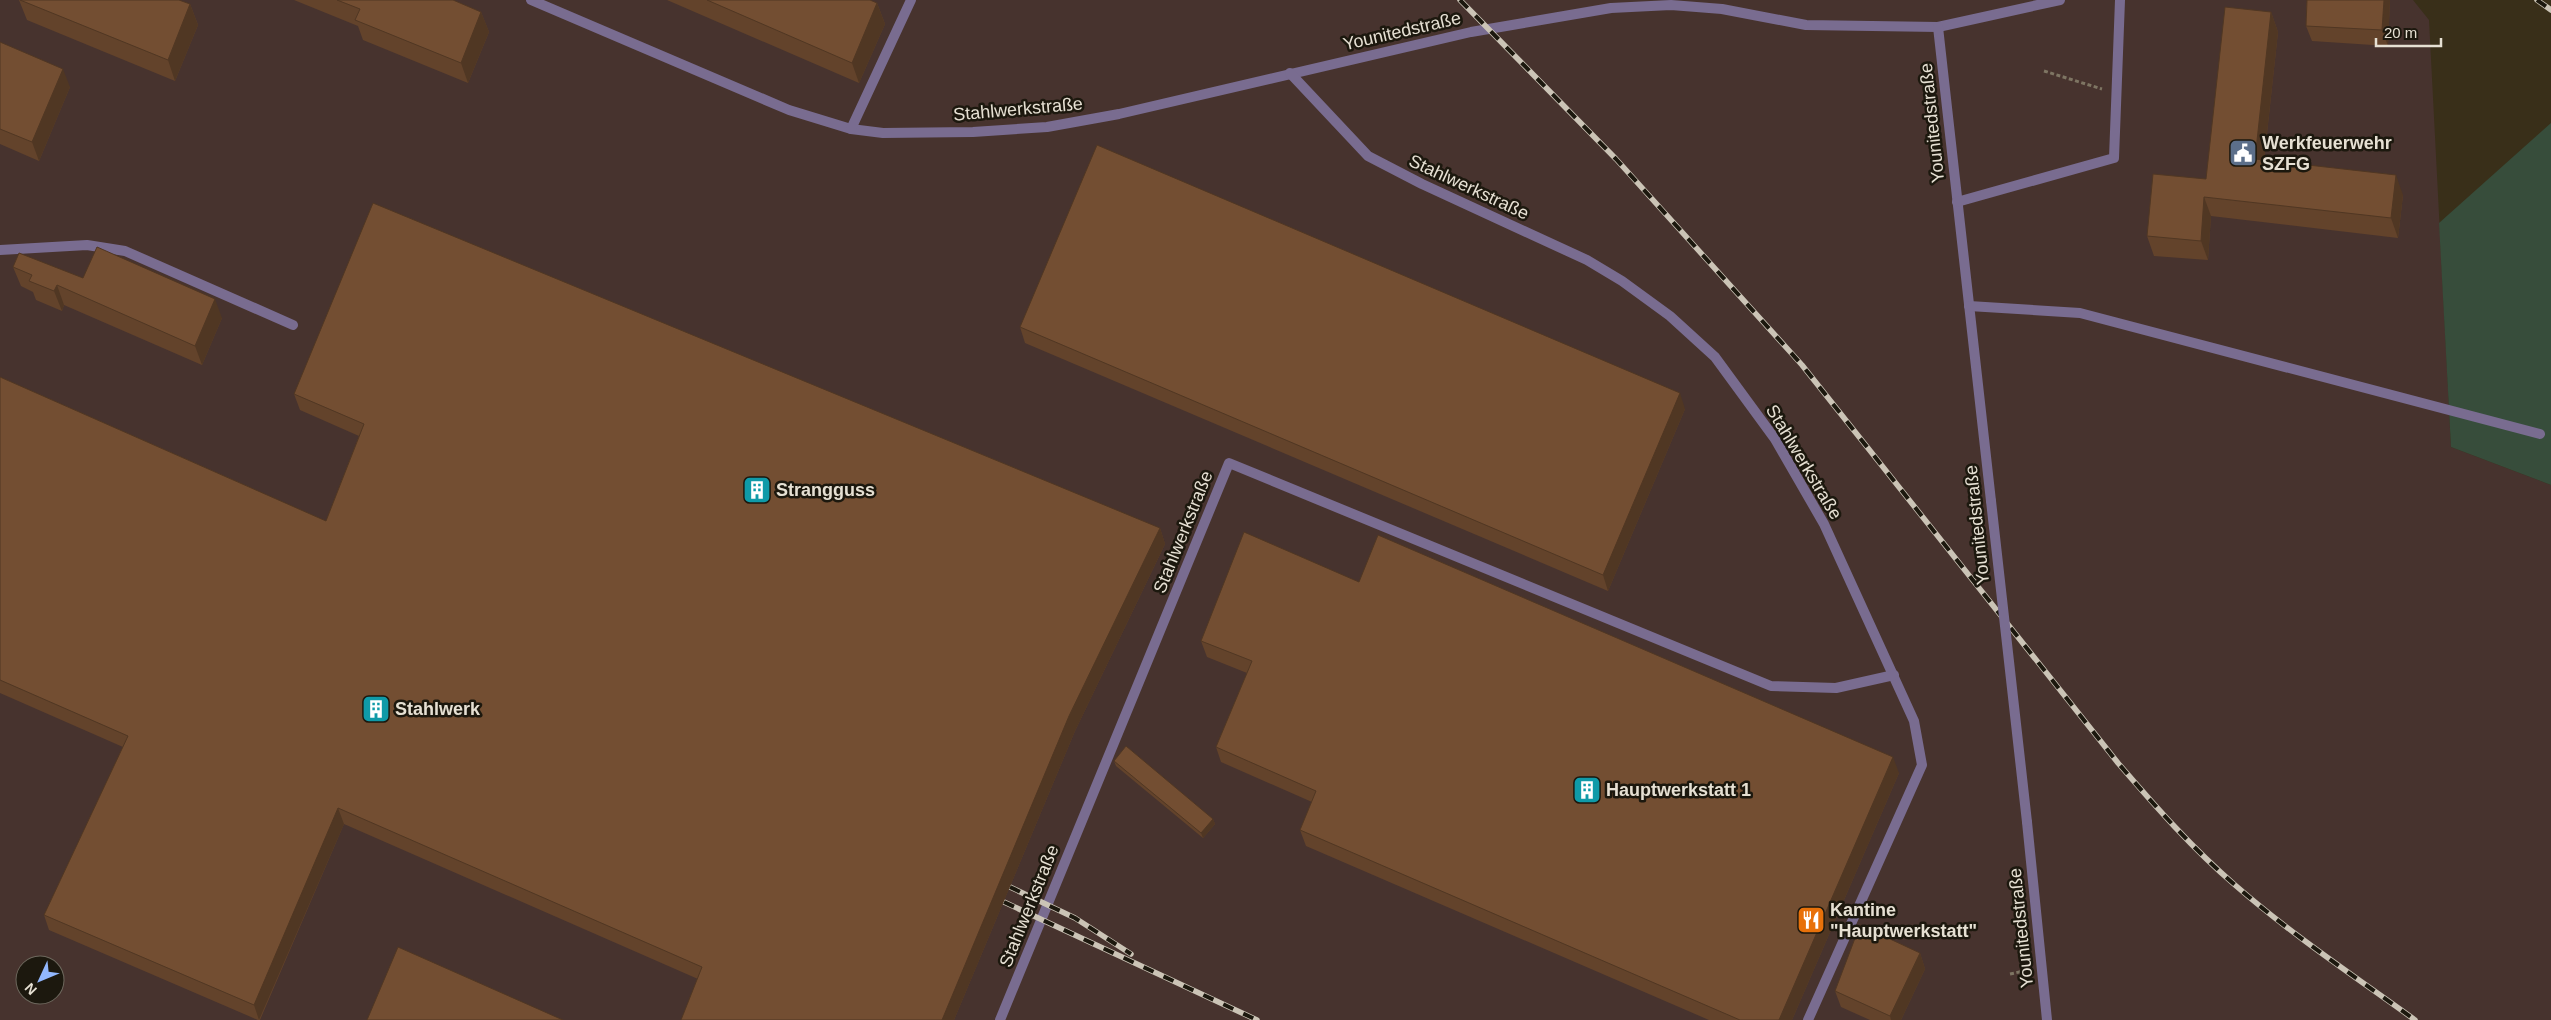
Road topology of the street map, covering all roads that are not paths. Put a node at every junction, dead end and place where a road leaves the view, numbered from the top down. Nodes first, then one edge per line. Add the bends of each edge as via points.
1 (911, 0) edge
2 (2060, 0) edge
3 (2120, 0) edge
4 (538, 1) edge
5 (1938, 27) junction
6 (1290, 73) junction
7 (851, 128) junction
8 (1957, 202) junction
9 (0, 250) edge
10 (1969, 306) junction
11 (293, 325) dead end
12 (2540, 434) dead end
13 (1894, 675) junction
14 (1000, 1020) edge
15 (1808, 1020) edge
16 (2047, 1020) edge

1 - 7 lane
2 - 5 lane, Younitedstraße
3 - 8 lane via 2114,158
4 - 7 lane, Stahlwerkstraße via 789,110
5 - 6 lane, Younitedstraße via 1806,25 1722,9 1671,5 1611,8 1471,32
5 - 8 lane, Younitedstraße
6 - 7 lane, Stahlwerkstraße via 1119,114 1047,127 883,133
6 - 13 lane, Stahlwerkstraße via 1368,156 1587,260 1670,316 1715,357 1775,439 1824,524
8 - 10 lane, Younitedstraße
9 - 11 lane via 88,245 125,251
10 - 12 lane via 2080,312
10 - 16 lane, Younitedstraße, bridge
13 - 14 lane, Stahlwerkstraße via 1836,688 1771,686 1229,463
13 - 15 lane, Stahlwerkstraße via 1914,721 1922,765

